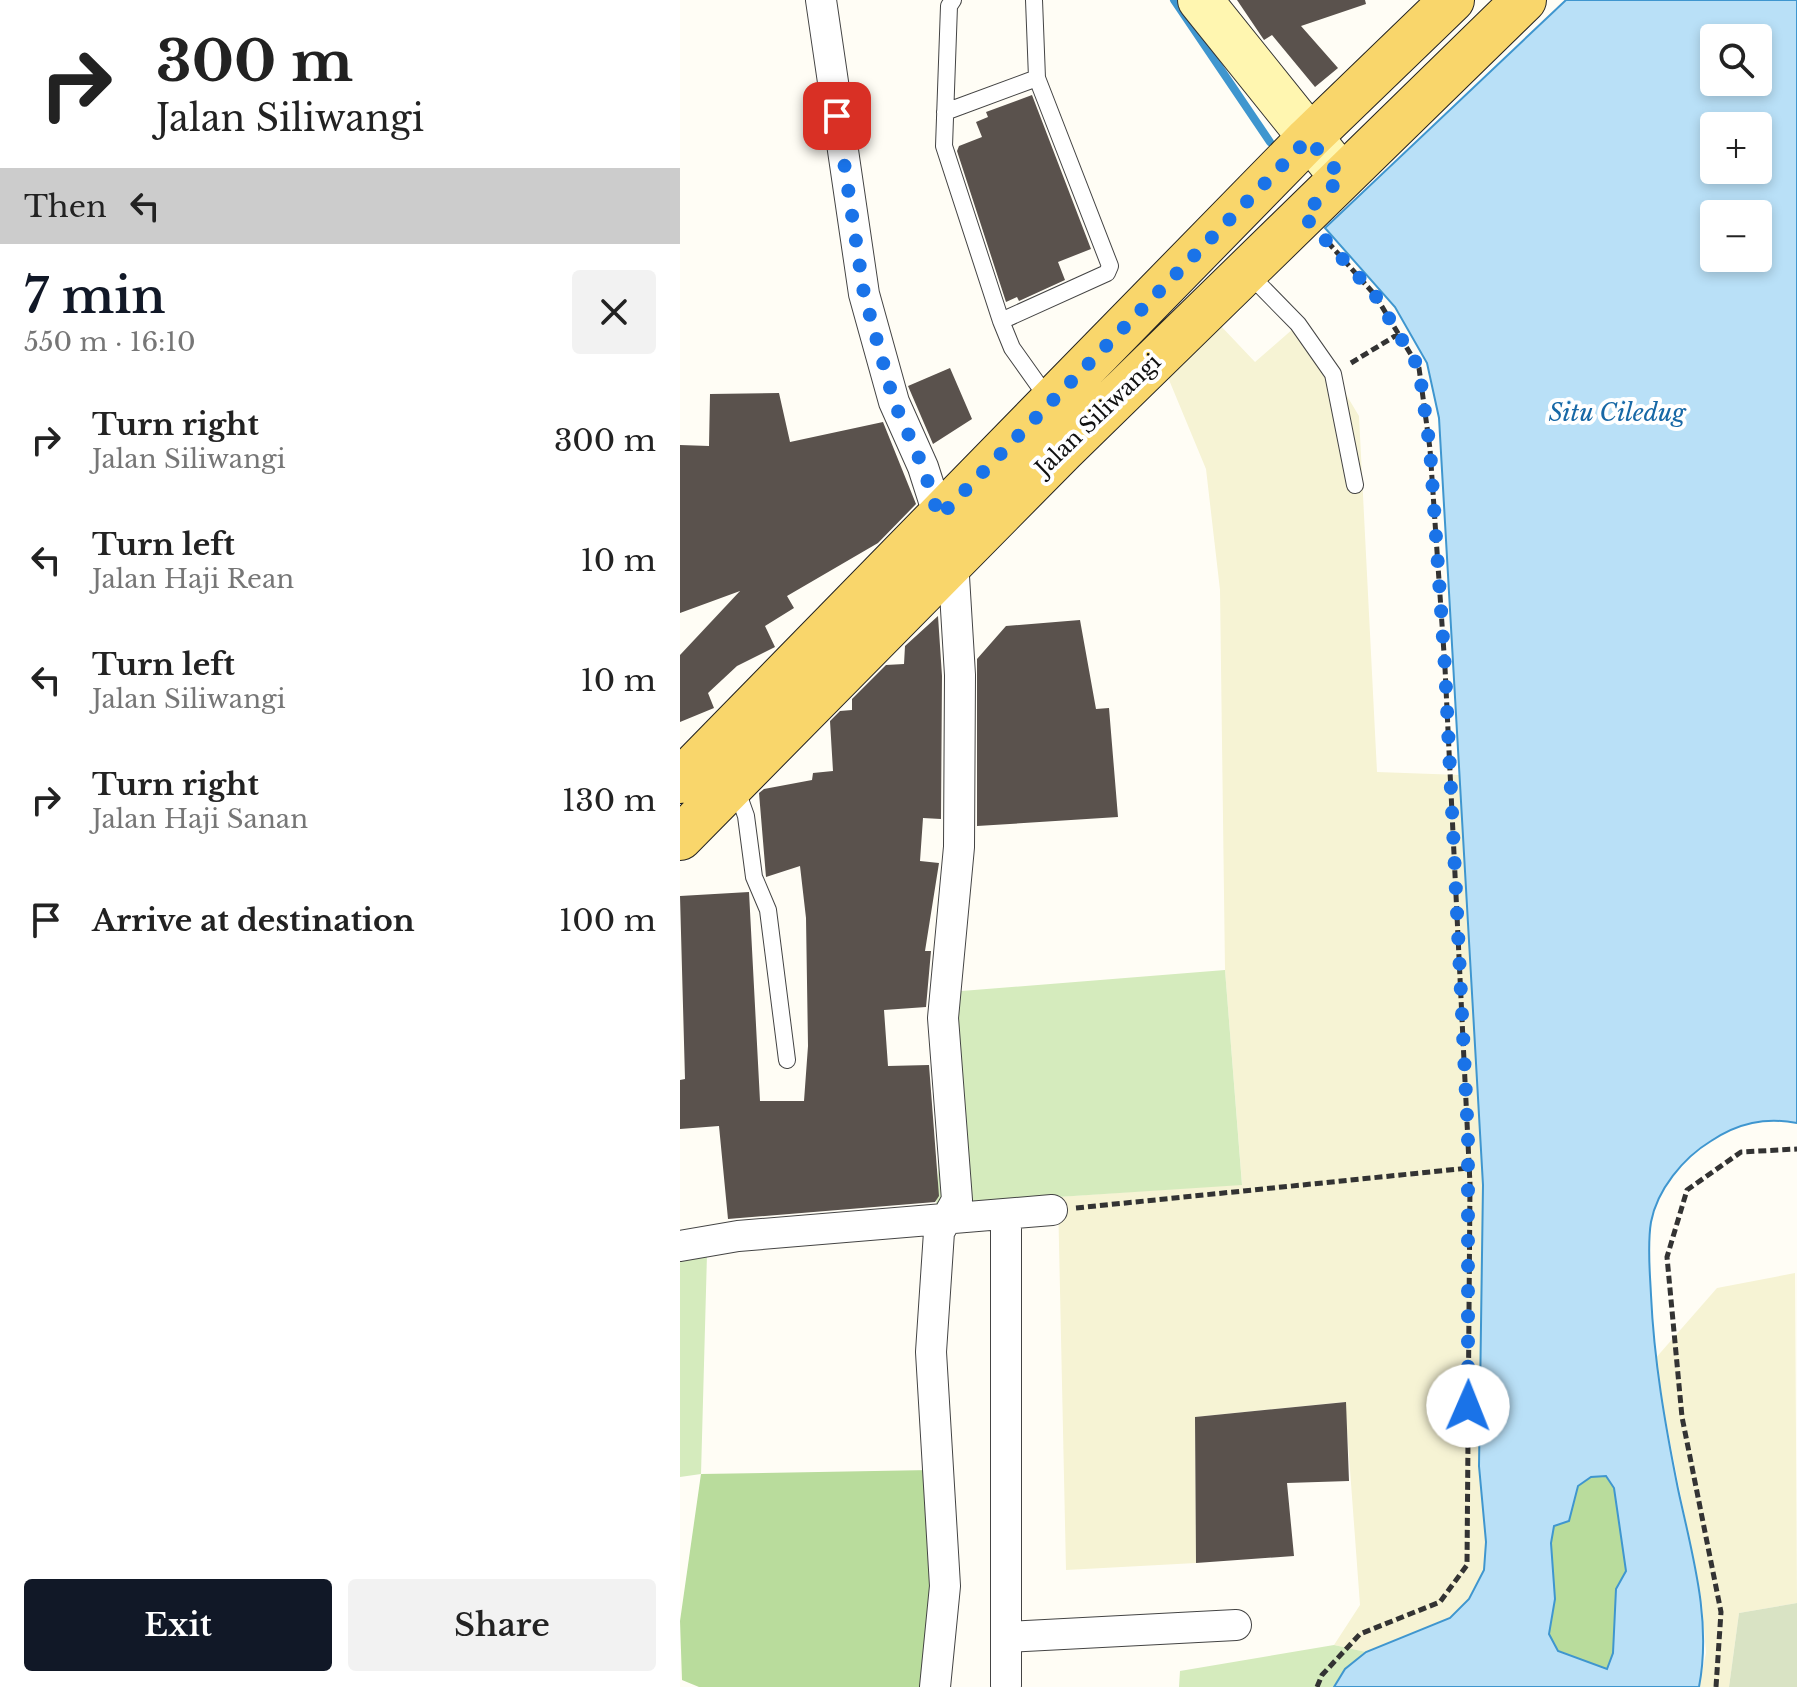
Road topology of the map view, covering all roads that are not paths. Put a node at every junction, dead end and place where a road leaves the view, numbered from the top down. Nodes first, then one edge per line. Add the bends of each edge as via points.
1 (821, 0) edge
2 (953, 0) edge
3 (1034, 0) edge
4 (1200, 0) edge
5 (1452, 0) edge
6 (1524, 0) edge
7 (1037, 78) junction
8 (945, 112) junction
9 (1308, 139) junction
10 (1342, 177) junction
11 (1246, 271) junction
12 (1001, 321) junction
13 (1052, 405) junction
14 (1355, 485) dead end
15 (939, 517) junction
16 (953, 560) junction
17 (680, 781) edge
18 (735, 785) junction
19 (680, 838) edge
20 (787, 1060) dead end
21 (1052, 1210) road end
22 (1006, 1215) junction
23 (945, 1220) junction
24 (680, 1246) edge
25 (1236, 1625) dead end
26 (1006, 1637) junction
27 (1006, 1685) dead end
28 (935, 1687) edge

1 - 15 street via 864,294 894,402
2 - 8 lane
3 - 7 lane
4 - 9 street
5 - 9 main road, Jalan Siliwangi
6 - 10 main road, Jalan Siliwangi
7 - 8 lane
7 - 12 lane via 1110,266 1107,273
8 - 12 lane via 944,146
9 - 10 street
9 - 13 main road, Jalan Siliwangi
10 - 11 main road, Jalan Siliwangi
11 - 14 lane via 1298,324 1333,374
11 - 16 main road, Jalan Siliwangi
12 - 13 lane via 1012,348
13 - 15 main road, Jalan Siliwangi
15 - 17 main road, Jalan Siliwangi
16 - 18 main road, Jalan Siliwangi
16 - 23 street via 960,801 943,1018 957,1200
18 - 19 main road, Jalan Siliwangi
18 - 20 lane via 746,816 754,877 768,910
21 - 22 street
22 - 23 street
22 - 26 street
23 - 24 street via 738,1236
23 - 28 street via 939,1232 931,1352 945,1586
25 - 26 street
26 - 27 street

